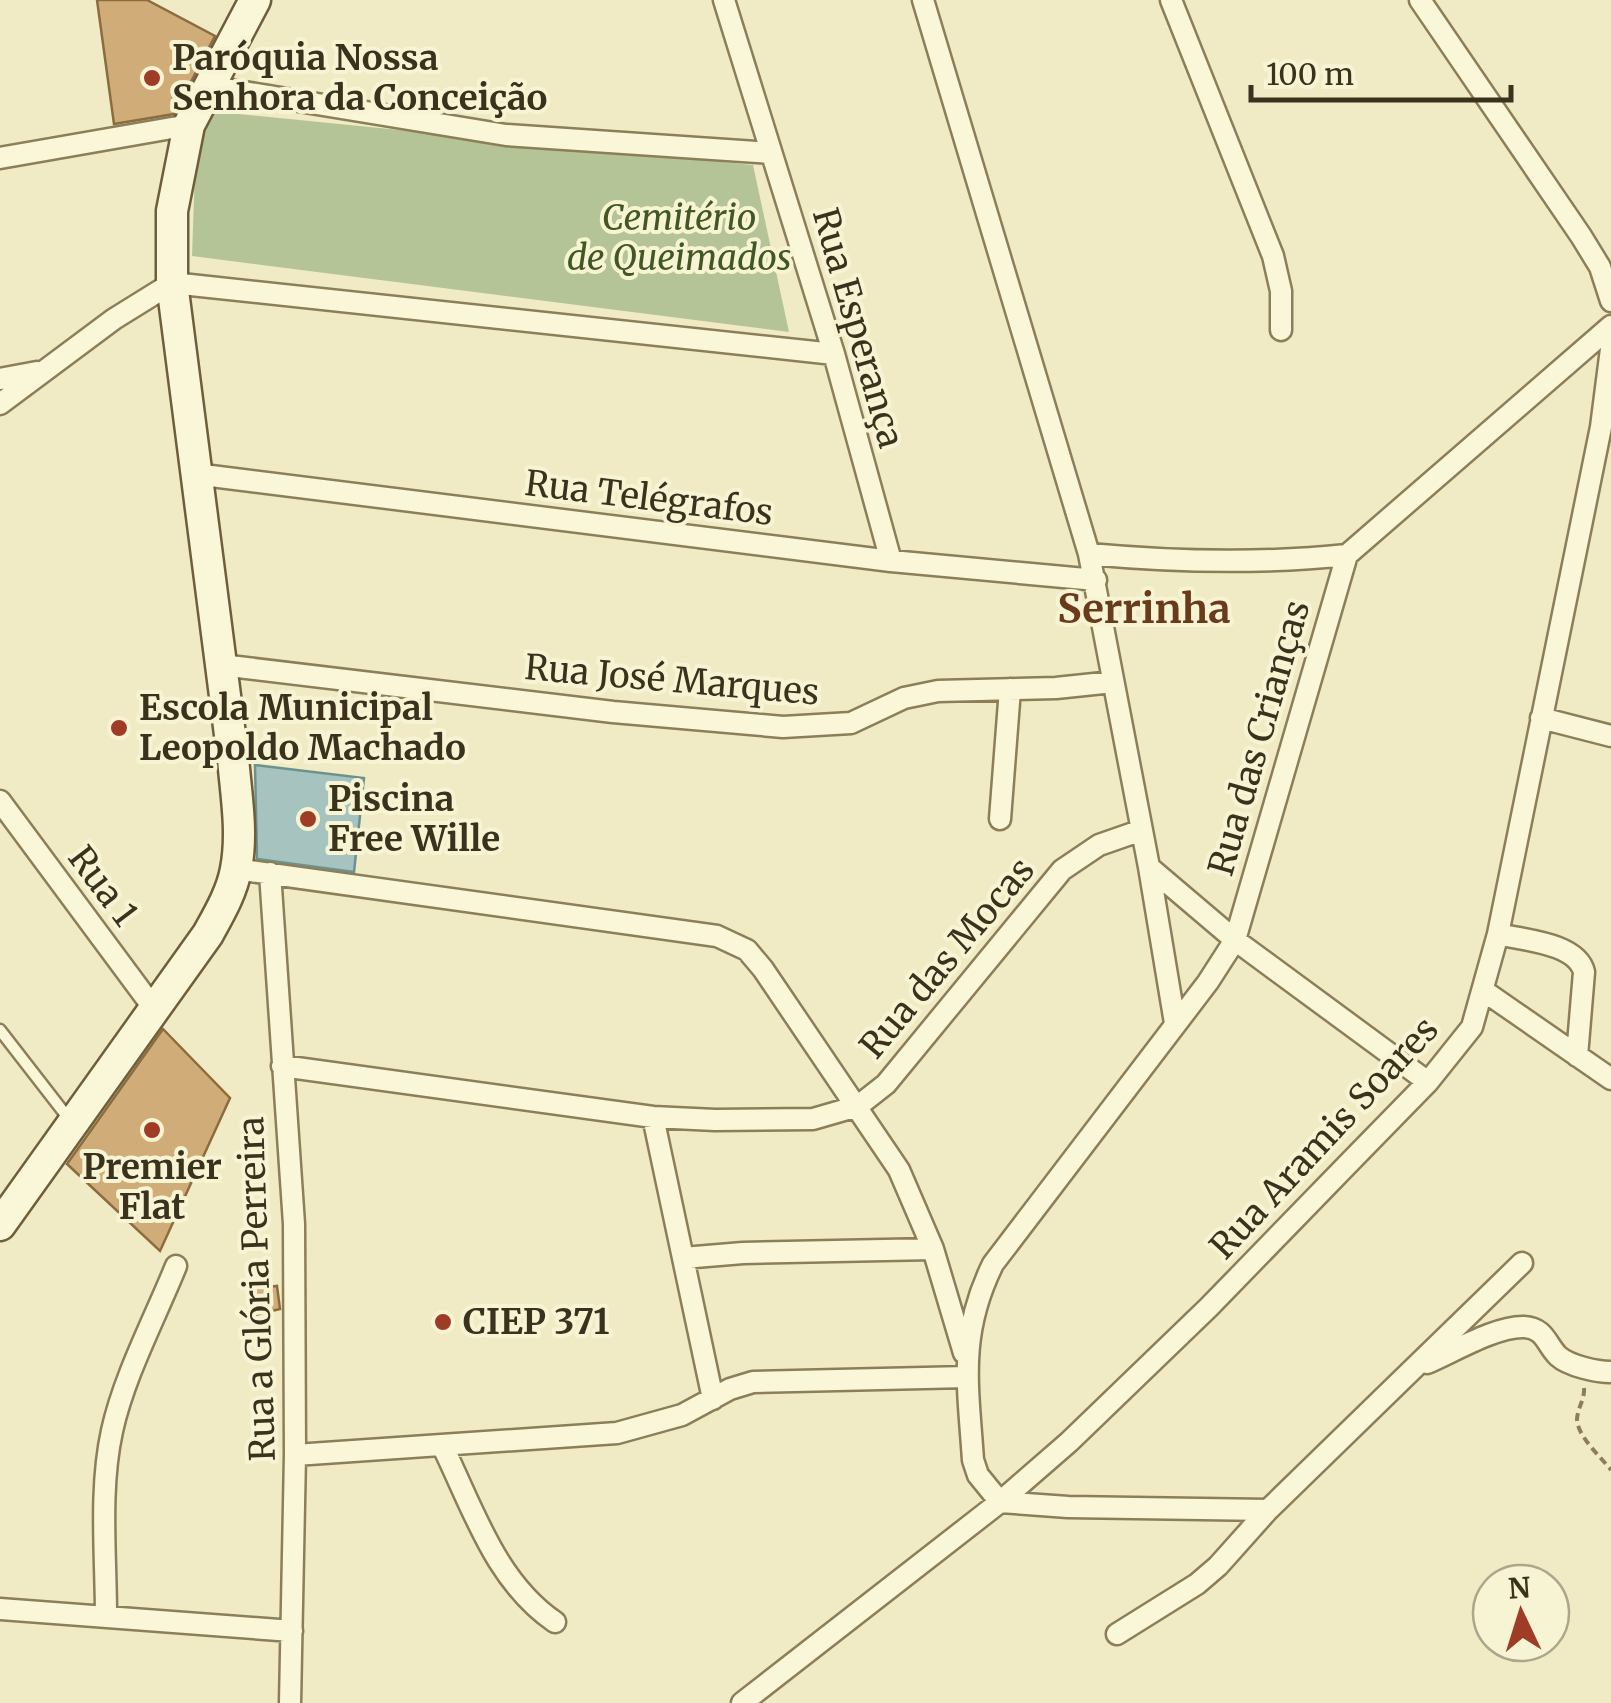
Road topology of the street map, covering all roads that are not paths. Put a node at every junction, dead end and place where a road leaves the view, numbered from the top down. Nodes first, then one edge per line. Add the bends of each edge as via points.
1 (255, 0) edge
2 (724, 0) edge
3 (922, 0) edge
4 (1170, 0) edge
5 (1420, 0) edge
6 (207, 86) junction
7 (188, 125) junction
8 (771, 153) junction
9 (0, 158) edge
10 (172, 283) junction
11 (1611, 301) edge
12 (1611, 326) edge
13 (1280, 330) dead end
14 (1611, 350) edge
15 (834, 354) junction
16 (42, 371) junction
17 (0, 378) edge
18 (0, 404) edge
19 (1606, 426) edge
20 (194, 474) junction
21 (1089, 554) junction
22 (1346, 554) junction
23 (891, 561) junction
24 (1096, 580) junction
25 (221, 666) junction
26 (1113, 682) junction
27 (1010, 689) junction
28 (1542, 718) junction
29 (1611, 736) edge
30 (0, 801) edge
31 (1000, 819) dead end
32 (1142, 830) junction
33 (1149, 867) junction
34 (236, 869) junction
35 (270, 873) junction
36 (1498, 934) junction
37 (1234, 940) junction
38 (1484, 991) junction
39 (154, 1010) junction
40 (1174, 1023) junction
41 (2, 1037) edge
42 (1577, 1056) junction
43 (282, 1066) junction
44 (1611, 1079) edge
45 (1428, 1082) junction
46 (858, 1106) junction
47 (653, 1117) junction
48 (73, 1124) junction
49 (0, 1225) edge
50 (934, 1249) junction
51 (683, 1258) junction
52 (1522, 1263) dead end
53 (176, 1266) dead end
54 (1418, 1366) junction
55 (966, 1368) junction
56 (1611, 1372) edge
57 (713, 1399) junction
58 (442, 1445) junction
59 (295, 1455) junction
60 (1000, 1502) junction
61 (1268, 1510) junction
62 (0, 1609) edge
63 (106, 1616) junction
64 (554, 1622) dead end
65 (292, 1631) junction
66 (1117, 1634) dead end
67 (290, 1703) edge
68 (742, 1703) edge

1 - 6 main road
2 - 8 street, Rua Esperança
3 - 21 street
4 - 13 street via 1273,256
5 - 11 street via 1581,236
6 - 7 main road
6 - 8 street via 506,135
7 - 9 street
7 - 10 main road via 172,211
8 - 15 street, Rua Esperança
10 - 15 street
10 - 16 street
10 - 20 main road
12 - 22 street
14 - 19 street, Rua Aramis Soares
15 - 23 street, Rua Esperança
16 - 17 street
16 - 18 street
19 - 28 street, Rua Aramis Soares
20 - 23 street, Rua Telégrafos
20 - 25 main road
21 - 22 street via 1225,561
21 - 24 street
22 - 37 street, Rua das Crianças
23 - 24 street, Rua Telégrafos
24 - 26 street
25 - 27 street, Rua José Marques via 783,727 851,723 919,694
25 - 34 main road via 239,830
26 - 27 street, Rua José Marques
26 - 32 street
27 - 31 street
28 - 29 street
28 - 36 street, Rua Aramis Soares
30 - 39 street, Rua 1
32 - 33 street
32 - 46 street, Rua das Mocas via 1099,845 1062,870 909,1058
33 - 37 street
33 - 40 street
34 - 35 street
34 - 39 main road via 208,934
35 - 43 street, Rua a Glória Perreira
35 - 46 street via 733,941 763,969
36 - 38 street, Rua Aramis Soares
36 - 42 street via 1579,959 1584,972
37 - 40 street, Rua das Crianças
37 - 45 street
38 - 42 street
38 - 45 street, Rua Aramis Soares via 1472,1027
39 - 48 main road
40 - 55 street via 993,1264 974,1308
41 - 48 lane
42 - 44 street
43 - 47 street
43 - 59 street, Rua a Glória Perreira via 294,1224
45 - 60 street, Rua Aramis Soares via 1210,1306
46 - 47 street via 779,1121
46 - 50 street via 898,1170
47 - 51 street
48 - 49 main road
50 - 51 street
50 - 55 street
51 - 57 street
52 - 54 street
53 - 63 street via 112,1429
54 - 56 street via 1519,1327 1546,1336 1559,1357
54 - 61 street
55 - 57 street via 753,1382
55 - 60 street via 973,1460
57 - 58 street via 640,1429
58 - 59 street
58 - 64 street via 510,1582
59 - 65 street, Rua a Glória Perreira
60 - 61 street
60 - 68 street, Rua Aramis Soares
61 - 66 street via 1197,1584
62 - 63 street
63 - 65 street
65 - 67 street, Rua a Glória Perreira

